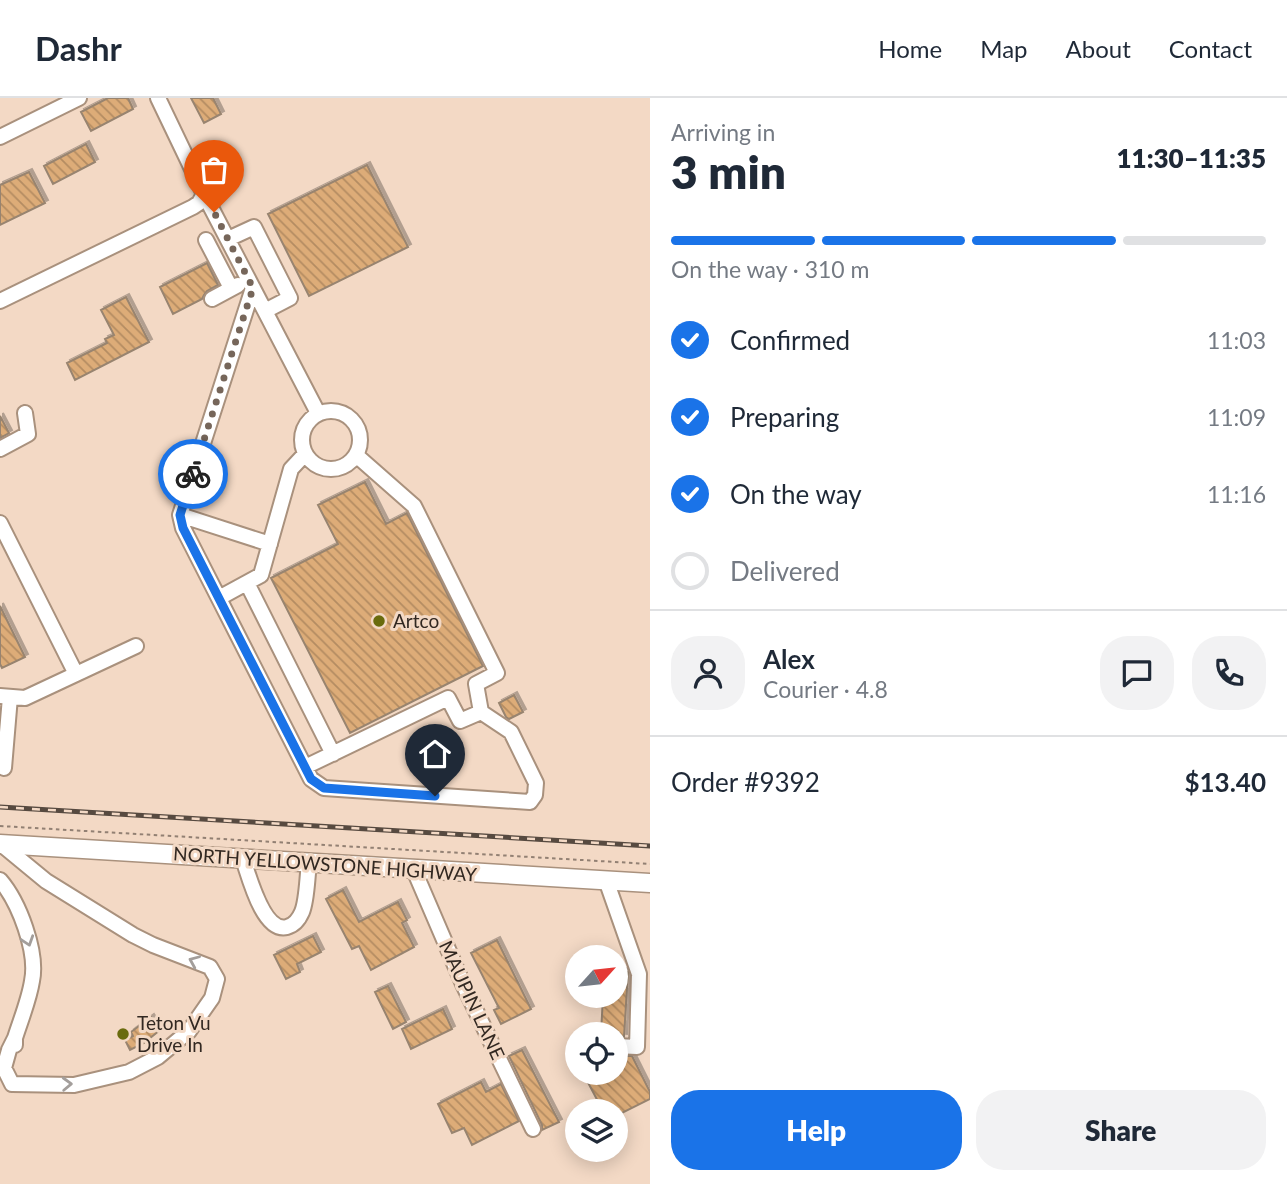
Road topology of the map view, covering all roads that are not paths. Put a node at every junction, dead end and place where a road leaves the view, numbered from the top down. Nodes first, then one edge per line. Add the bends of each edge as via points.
1 (79, 98) edge
2 (158, 98) edge
3 (0, 137) edge
4 (204, 194) junction
5 (228, 239) junction
6 (206, 240) dead end
7 (251, 283) junction
8 (231, 288) junction
9 (212, 299) dead end
10 (0, 302) edge
11 (265, 311) junction
12 (25, 413) dead end
13 (318, 413) junction
14 (0, 449) edge
15 (305, 454) junction
16 (356, 455) junction
17 (180, 515) junction
18 (0, 523) edge
19 (270, 544) junction
20 (247, 583) junction
21 (219, 598) junction
22 (136, 646) dead end
23 (76, 674) junction
24 (5, 696) edge
25 (481, 712) junction
26 (4, 718) edge
27 (333, 754) junction
28 (305, 767) junction
29 (4, 768) dead end
30 (0, 844) edge
31 (243, 859) junction
32 (309, 864) junction
33 (414, 870) junction
34 (0, 880) edge
35 (606, 880) junction
36 (650, 883) edge
37 (628, 1047) edge
38 (533, 1129) dead end

1 - 3 street
2 - 4 street
4 - 5 street
4 - 10 street via 193,207
5 - 7 street
5 - 11 street via 254,226 290,298
6 - 8 street
7 - 8 street
7 - 11 street
7 - 17 street
8 - 9 street
11 - 13 street
12 - 14 street via 27,434
13 - 15 street via 310,418 302,435
13 - 16 street via 338,411 355,422 361,440
15 - 16 street via 318,467 328,469 346,466
15 - 19 street via 291,469
16 - 25 street via 414,506 497,673 475,684
17 - 19 street
17 - 21 street
18 - 23 street
19 - 20 street via 261,575
20 - 21 street
20 - 27 street
21 - 28 street
22 - 23 street
23 - 24 street via 25,698
24 - 26 street
25 - 27 street via 460,722 448,698
25 - 28 street via 511,732 536,783 530,802 324,788 311,779
26 - 29 street
27 - 28 street
30 - 31 main road, NORTH YELLOWSTONE HIGHWAY
34 -> 30 street via 20,915 33,955 32,981 5,1060 12,1084 74,1085 129,1072 158,1057 189,1031 212,998 217,979 210,967 134,934 46,881
31 - 32 main road, NORTH YELLOWSTONE HIGHWAY
31 - 32 street via 258,903 274,925 285,928 296,923 303,911
32 - 33 main road, NORTH YELLOWSTONE HIGHWAY
33 - 35 main road, NORTH YELLOWSTONE HIGHWAY
33 - 38 street, MAUPIN LANE
35 - 36 main road, NORTH YELLOWSTONE HIGHWAY
35 - 37 street via 639,974 637,1047

